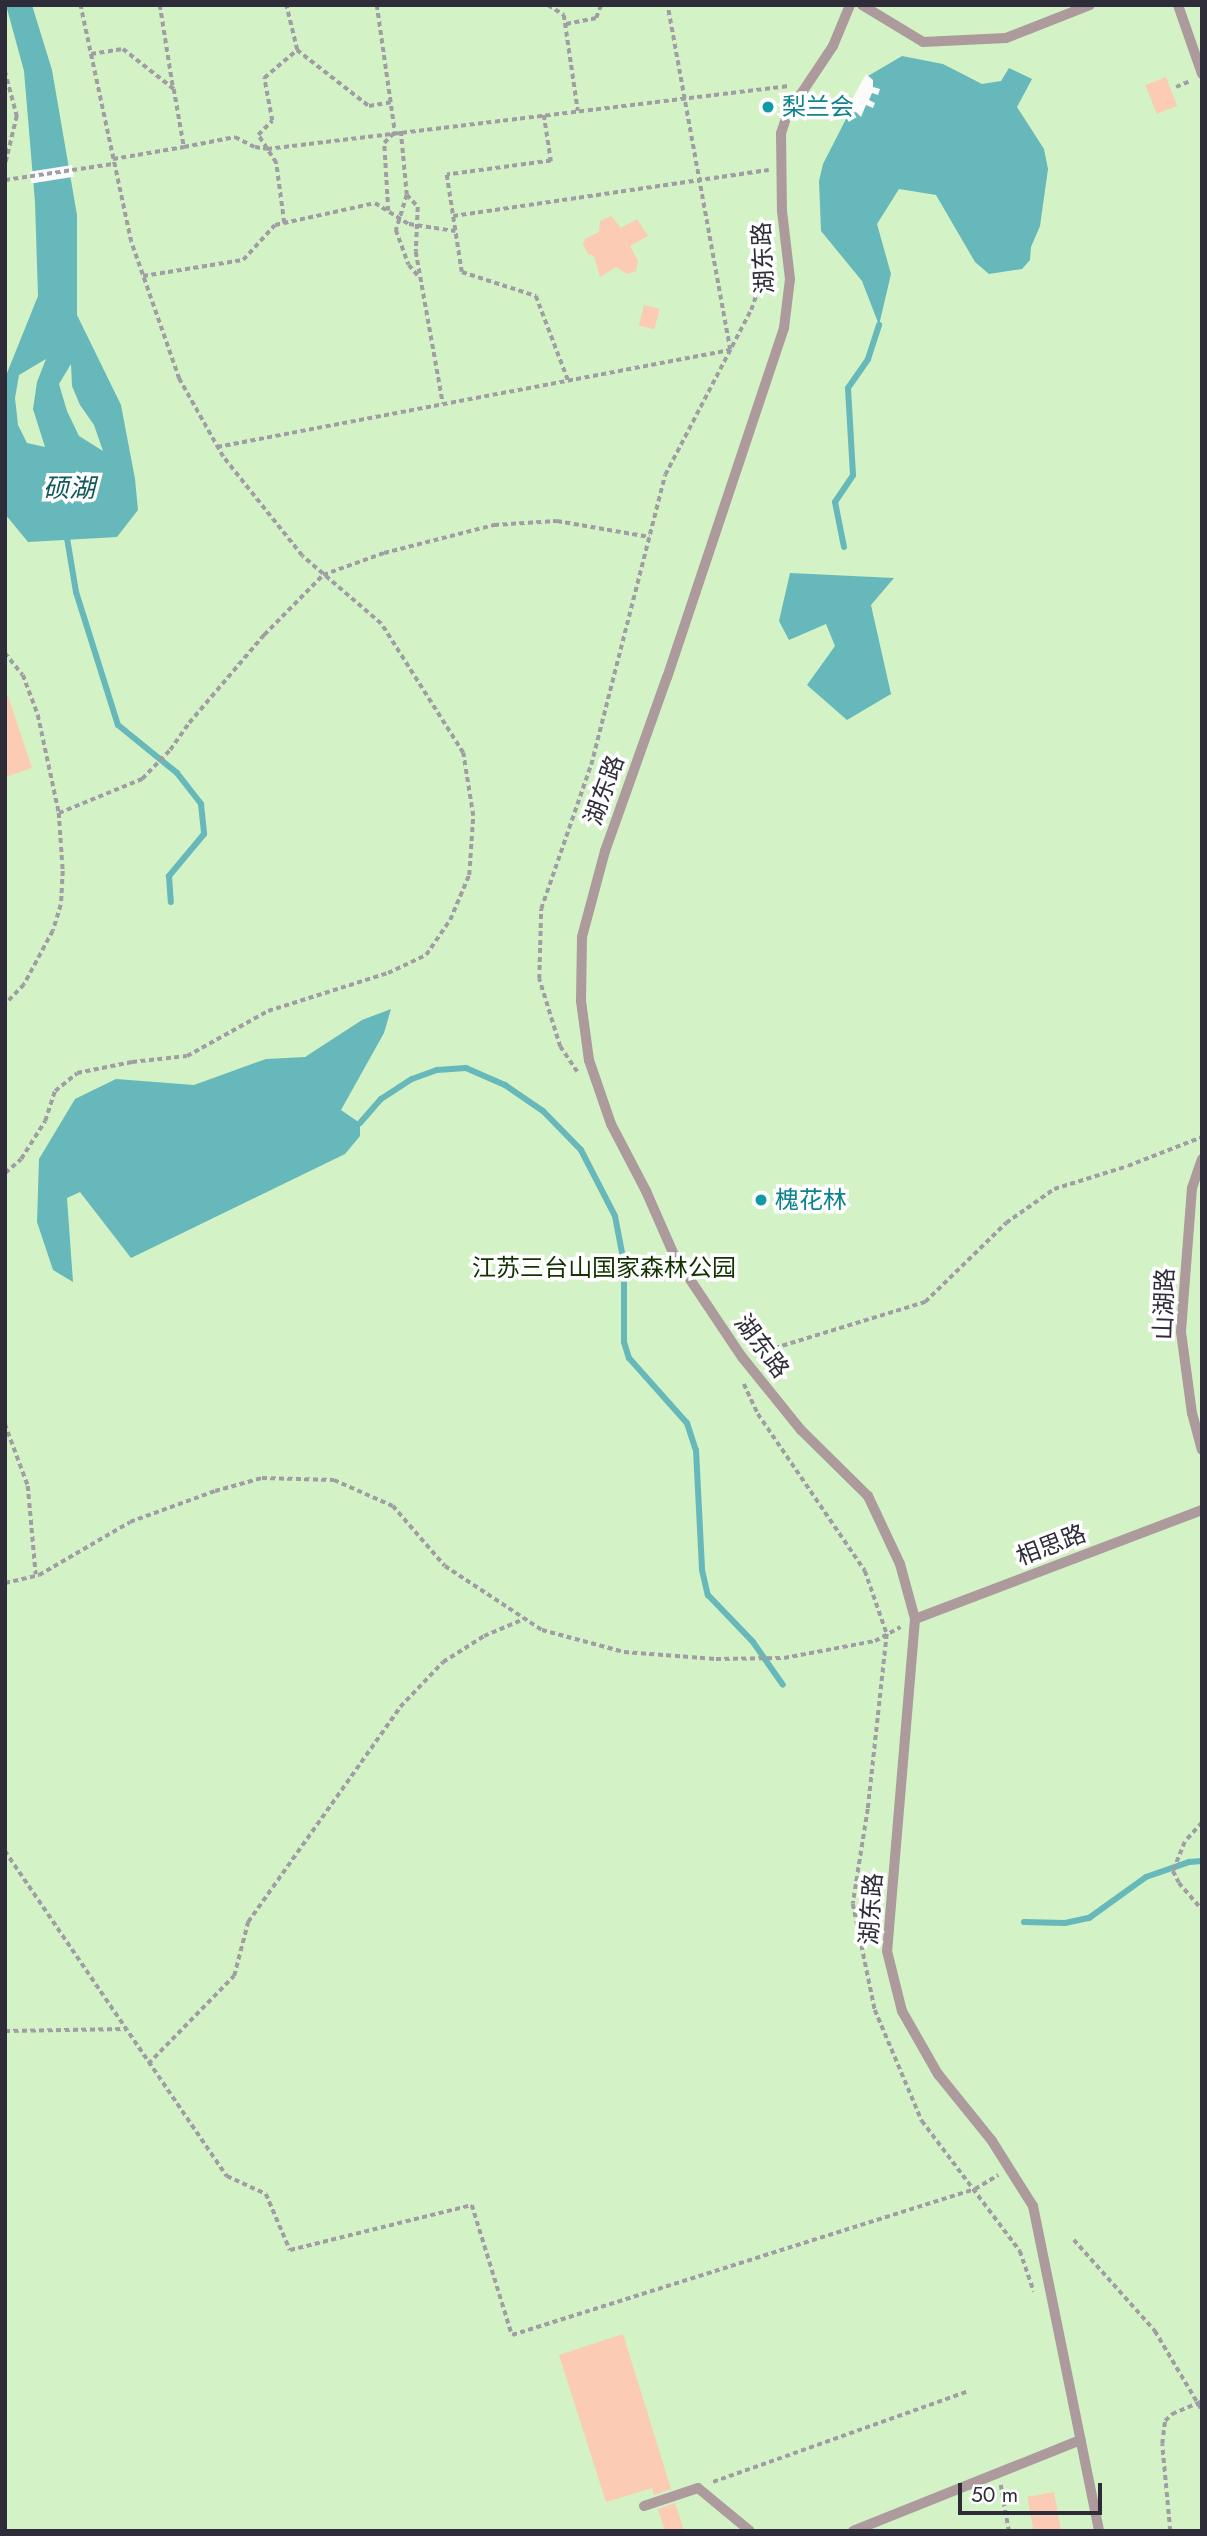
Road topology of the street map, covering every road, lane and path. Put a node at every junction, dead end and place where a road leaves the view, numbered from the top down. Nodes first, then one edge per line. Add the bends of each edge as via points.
1 (80, 5) edge
2 (160, 5) edge
3 (286, 5) edge
4 (377, 5) edge
5 (548, 5) edge
6 (601, 5) edge
7 (667, 5) edge
8 (850, 5) edge
9 (862, 5) edge
10 (1090, 5) edge
11 (1178, 5) edge
12 (566, 24) junction
13 (297, 50) junction
14 (90, 54) junction
15 (5, 71) edge
16 (1202, 74) edge
17 (808, 84) junction
18 (174, 89) junction
19 (684, 98) junction
20 (391, 102) junction
21 (578, 111) junction
22 (544, 115) junction
23 (398, 132) junction
24 (184, 147) junction
25 (267, 149) junction
26 (113, 161) junction
27 (5, 166) edge
28 (781, 169) junction
29 (5, 180) edge
30 (699, 180) junction
31 (407, 195) junction
32 (388, 211) junction
33 (453, 216) junction
34 (284, 223) junction
35 (455, 231) junction
36 (773, 246) dead end
37 (143, 276) junction
38 (420, 278) junction
39 (730, 350) junction
40 (568, 380) junction
41 (443, 404) junction
42 (217, 446) junction
43 (650, 537) junction
44 (323, 575) junction
45 (5, 653) edge
46 (59, 813) junction
47 (5, 1005) edge
48 (582, 1080) dead end
49 (1202, 1137) edge
50 (1202, 1159) edge
51 (5, 1173) edge
52 (742, 1357) junction
53 (5, 1423) edge
54 (1202, 1450) edge
55 (1202, 1510) edge
56 (36, 1575) junction
57 (5, 1583) edge
58 (526, 1619) junction
59 (915, 1619) junction
60 (1202, 1823) edge
61 (5, 1851) edge
62 (1202, 1909) edge
63 (125, 2029) junction
64 (5, 2031) edge
65 (149, 2064) junction
66 (1009, 2168) junction
67 (1074, 2240) dead end
68 (968, 2391) dead end
69 (1200, 2402) edge
70 (1202, 2410) edge
71 (1081, 2440) junction
72 (999, 2473) junction
73 (698, 2488) junction
74 (644, 2506) dead end
75 (750, 2531) edge
76 (853, 2531) edge
77 (1009, 2531) edge
78 (1099, 2531) edge
79 (1170, 2531) edge

1 - 14 path
2 - 18 path
3 - 13 path
4 - 20 path
5 - 12 path via 564,15
6 - 12 path via 596,18
7 - 19 path
8 - 17 lane, 湖东路 via 833,46
9 - 10 lane via 923,42 1006,38
11 - 16 lane
12 - 21 path
13 - 20 path via 369,106
13 - 25 path via 264,78 272,121 258,135
14 - 18 path via 123,48
14 - 26 path
15 - 27 path via 17,116
17 - 19 path
17 - 28 lane, 湖东路 via 781,133
18 - 24 path
19 - 21 path
19 - 30 path
20 - 23 path
21 - 22 path
22 - 23 path
22 - 33 path via 551,161 447,175
23 - 25 path
23 - 31 path, bridge
23 - 32 path via 384,143
24 - 25 path via 234,137
24 - 26 path
25 - 34 path via 276,163
26 - 29 path
26 - 37 path
28 - 30 path
28 - 52 lane, 湖东路 via 790,279 784,328 605,851 582,937 581,1001 589,1060 611,1124 675,1257
30 - 33 path
30 - 39 path
31 - 38 path, bridge via 418,207
31 - 38 path, bridge via 396,230 409,265
32 - 34 path via 374,203
32 - 35 path via 409,224
33 - 35 path
34 - 37 path via 275,225 243,260
35 - 40 path via 462,272 536,296
36 - 39 path via 751,310
37 - 42 path via 178,379
38 - 41 path, bridge
39 - 40 path
39 - 43 path via 665,475
40 - 41 path
41 - 42 path
42 - 44 path via 302,556
43 - 44 path via 557,521 494,525 384,553
43 - 48 path via 591,765 541,909 538,979 560,1047
44 - 46 path via 264,635 142,779
44 - 51 path via 381,624 463,754 473,816 469,875 450,920 426,955 388,973 268,1011 187,1056 77,1073 55,1091 45,1121 21,1159
45 - 46 path via 23,675 38,715
46 - 47 path via 61,905 42,955
49 - 52 path via 1054,1189 1006,1223 925,1303
50 - 54 lane, 山湖路 via 1192,1188 1181,1332
52 - 59 lane, 湖东路 via 801,1430 868,1496 900,1564
53 - 56 path via 28,1486
55 - 59 lane, 相思路
56 - 57 path
56 - 58 path via 130,1522 215,1491 262,1478 334,1480 393,1506 445,1566
58 - 59 path via 542,1630 624,1652 716,1659 779,1658 874,1641
58 - 65 path via 484,1636 443,1662 400,1707 248,1922 234,1976
59 - 66 lane, 湖东路 via 887,1951 902,2011 938,2074
60 - 62 path via 1185,1842 1173,1871
61 - 63 path
63 - 64 path
63 - 65 path
65 - 66 path via 227,2176 266,2194 290,2250 472,2205 512,2335 975,2189
66 - 71 lane, 湖东路 via 1033,2206 1040,2231
67 - 69 path via 1155,2331
68 - 73 path
69 - 70 path
69 - 79 path via 1172,2414 1162,2432
71 - 72 lane
71 - 78 lane, 湖东路
72 - 76 lane
72 - 77 path
73 - 74 lane
73 - 75 lane

